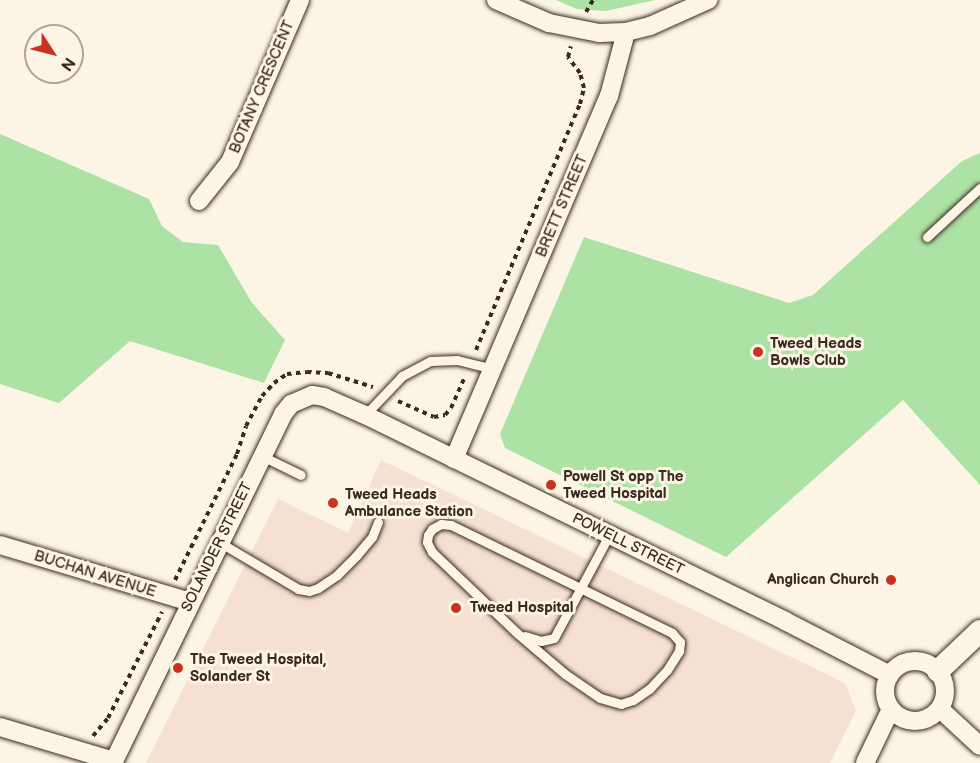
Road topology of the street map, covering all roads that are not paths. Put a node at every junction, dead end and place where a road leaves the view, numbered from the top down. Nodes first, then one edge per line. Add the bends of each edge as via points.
1 (300, 0) edge
2 (496, 0) edge
3 (708, 0) edge
4 (626, 33) junction
5 (980, 188) edge
6 (199, 201) dead end
7 (927, 237) dead end
8 (492, 369) junction
9 (364, 415) junction
10 (262, 456) junction
11 (454, 459) junction
12 (301, 475) dead end
13 (378, 522) dead end
14 (609, 535) junction
15 (219, 542) junction
16 (0, 545) edge
17 (583, 588) junction
18 (190, 602) junction
19 (980, 631) edge
20 (518, 633) junction
21 (938, 671) junction
22 (890, 675) junction
23 (891, 709) junction
24 (940, 709) junction
25 (0, 726) edge
26 (980, 746) edge
27 (113, 762) edge
28 (865, 763) edge

1 - 6 street, BOTANY CRESCENT via 230,162
2 - 4 street via 577,31
3 - 4 street
4 - 8 street, BRETT STREET via 605,105
5 - 7 lane
8 - 9 lane via 444,359 423,363 402,376
8 - 11 street, BRETT STREET
9 - 10 street, SOLANDER STREET via 324,397 300,399 283,414
9 - 11 street, POWELL STREET
10 - 12 lane
10 - 15 street, SOLANDER STREET
11 - 14 street, POWELL STREET
13 - 15 lane via 372,537 356,556 337,575 309,591 298,589
14 - 17 lane
14 - 22 street, POWELL STREET
15 - 18 street, SOLANDER STREET
16 - 18 street, BUCHAN AVENUE
17 - 20 lane via 554,638 541,641
17 - 20 lane via 451,525 436,526 428,535 432,552
17 - 20 lane via 672,633 680,642 667,670 649,689 621,704 600,698
18 - 27 street, SOLANDER STREET
19 - 21 street
21 - 22 street via 913,661
21 - 24 street via 946,690
22 - 23 street via 885,692
23 - 24 street via 914,722
23 - 28 street
24 - 26 street
25 - 27 street

